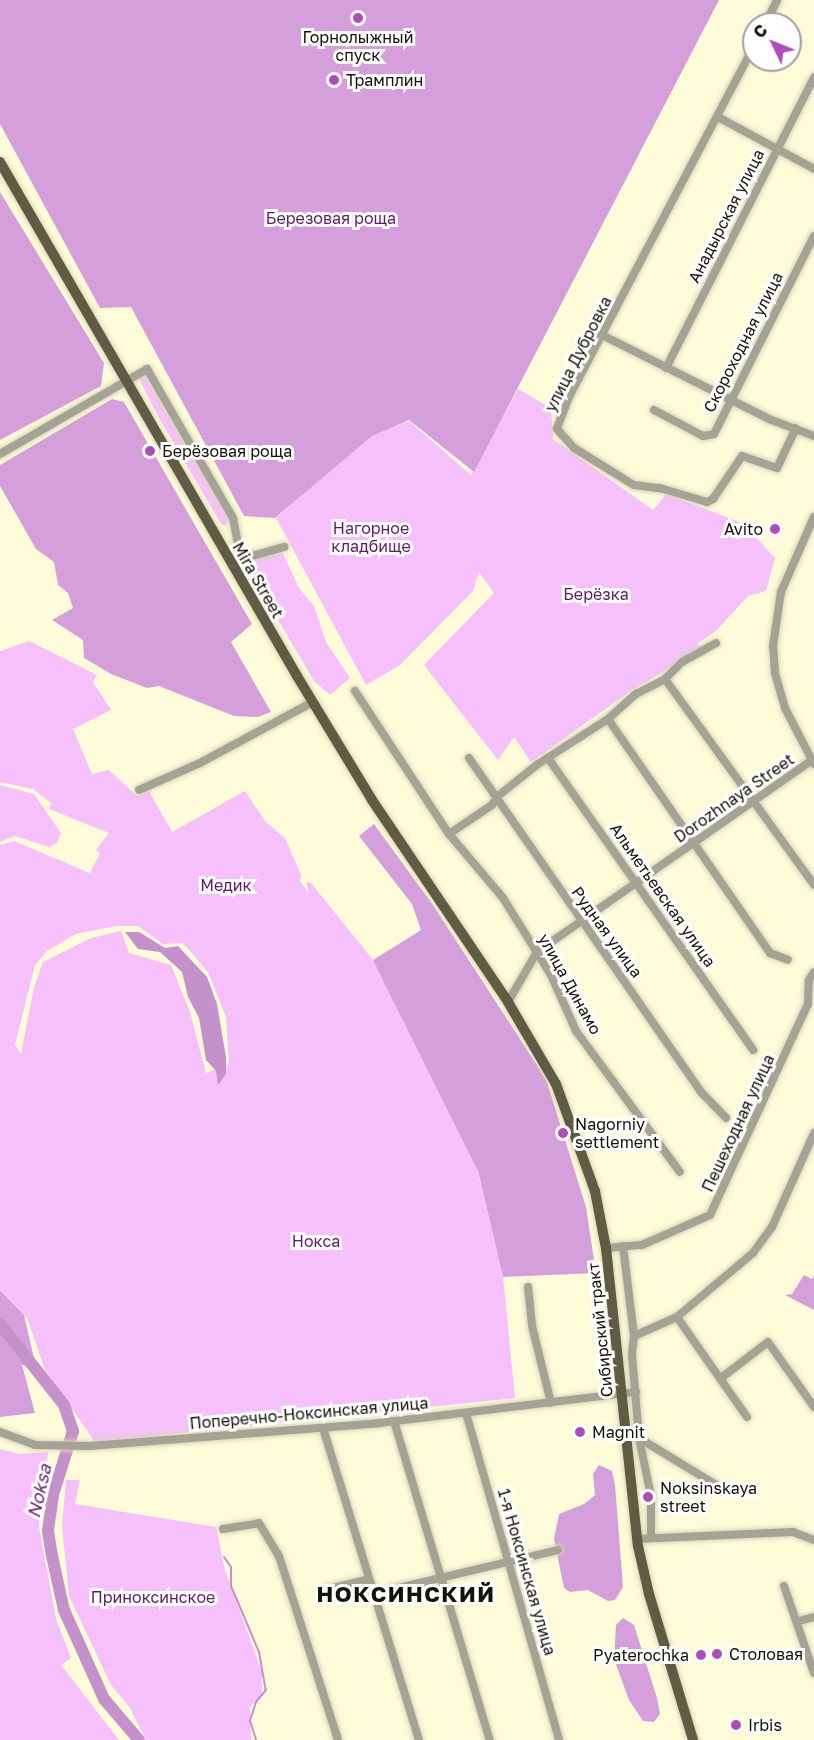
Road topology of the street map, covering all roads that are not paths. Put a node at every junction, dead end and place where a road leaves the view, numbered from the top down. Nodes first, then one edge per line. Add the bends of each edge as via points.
1 (742, 70) edge
2 (814, 78) edge
3 (718, 117) junction
4 (776, 150) junction
5 (0, 162) edge
6 (814, 169) edge
7 (814, 236) edge
8 (604, 336) junction
9 (666, 368) junction
10 (126, 381) junction
11 (730, 398) junction
12 (654, 410) dead end
13 (796, 428) junction
14 (814, 436) edge
15 (0, 454) edge
16 (814, 517) edge
17 (284, 547) dead end
18 (241, 559) junction
19 (235, 571) junction
20 (716, 643) dead end
21 (665, 679) junction
22 (355, 692) dead end
23 (313, 702) junction
24 (608, 719) junction
25 (469, 758) dead end
26 (549, 759) junction
27 (812, 763) edge
28 (139, 790) dead end
29 (497, 802) junction
30 (753, 803) junction
31 (449, 834) junction
32 (695, 844) junction
33 (638, 883) junction
34 (814, 885) edge
35 (580, 920) junction
36 (537, 952) junction
37 (788, 960) dead end
38 (814, 972) edge
39 (508, 1002) junction
40 (753, 1050) dead end
41 (726, 1118) dead end
42 (814, 1133) edge
43 (680, 1172) dead end
44 (623, 1246) junction
45 (606, 1248) junction
46 (528, 1287) dead end
47 (677, 1317) junction
48 (634, 1336) junction
49 (721, 1378) junction
50 (636, 1392) junction
51 (622, 1393) junction
52 (551, 1403) junction
53 (814, 1407) edge
54 (466, 1413) junction
55 (747, 1417) dead end
56 (394, 1421) junction
57 (323, 1428) junction
58 (0, 1432) edge
59 (639, 1438) junction
60 (718, 1486) dead end
61 (222, 1528) dead end
62 (651, 1537) junction
63 (637, 1539) junction
64 (814, 1540) edge
65 (558, 1550) dead end
66 (510, 1562) junction
67 (440, 1578) junction
68 (369, 1579) junction
69 (784, 1586) dead end
70 (325, 1590) dead end
71 (373, 1594) junction
72 (814, 1617) edge
73 (799, 1621) junction
74 (814, 1673) edge
75 (338, 1740) edge
76 (419, 1740) edge
77 (490, 1740) edge
78 (559, 1740) edge
79 (693, 1740) edge

1 - 3 street, улица Дубровка
2 - 4 street, Анадырская улица
3 - 4 street
3 - 8 street, улица Дубровка
4 - 6 street
4 - 9 street, Анадырская улица
5 - 10 main road, Mira Street
7 - 11 street, Скороходная улица
8 - 9 street
8 - 13 street, улица Дубровка via 569,397 557,429 574,448 634,485 707,502 742,456 777,468
9 - 11 street
10 - 15 street
10 - 18 street via 147,369 233,518
10 - 19 main road, Mira Street
11 - 12 street, Скороходная улица via 711,437
11 - 13 street
13 - 14 street
16 - 27 street, Dorozhnaya Street via 781,592 773,646 785,708
17 - 18 street
18 - 19 street
19 - 23 main road, Mira Street
20 - 21 street via 682,662
21 - 24 street via 636,694
21 - 30 street
22 - 31 street, улица Динамо
23 - 28 street via 200,764
23 - 39 main road, Mira Street via 372,800
24 - 26 street
24 - 32 street
25 - 29 street, Рудная улица
26 - 29 street via 498,796
26 - 33 street, Альметьевская улица
27 - 30 street, Dorozhnaya Street
29 - 31 street
29 - 35 street, Рудная улица
30 - 32 street, Dorozhnaya Street
30 - 34 street
31 - 36 street, улица Динамо via 503,898
32 - 33 street, Dorozhnaya Street
32 - 37 street via 770,953
33 - 35 street, Dorozhnaya Street
33 - 40 street, Альметьевская улица
35 - 36 street, Dorozhnaya Street
35 - 41 street, Рудная улица via 701,1092
36 - 39 street, Dorozhnaya Street
36 - 43 street, улица Динамо via 576,1030
38 - 44 street, Пешеходная улица via 809,980 808,1004 722,1197 710,1215 642,1245
39 - 45 main road, Сибирский тракт via 556,1084 575,1129 595,1191
42 - 47 street via 764,1241
44 - 45 street, Пешеходная улица
44 - 48 street
45 - 51 main road, Сибирский тракт
46 - 52 street via 532,1326
47 - 48 street
47 - 49 street
48 - 50 street
49 - 53 street via 768,1342
49 - 55 street
50 - 51 street, Поперечно-Ноксинская улица
50 - 59 street
51 - 52 street, Поперечно-Ноксинская улица
51 - 63 main road, Сибирский тракт
52 - 54 street, Поперечно-Ноксинская улица
54 - 56 street, Поперечно-Ноксинская улица
54 - 66 street, 1-я Ноксинская улица
56 - 57 street, Поперечно-Ноксинская улица
56 - 67 street
57 - 58 street, Поперечно-Ноксинская улица via 89,1446 35,1445
57 - 68 street
59 - 60 street
59 - 62 street via 651,1496
61 - 75 street via 259,1524 279,1556
62 - 63 street
62 - 64 street via 793,1532
63 - 79 main road, Сибирский тракт via 649,1594
65 - 66 street
66 - 67 street
66 - 78 street, 1-я Ноксинская улица
67 - 71 street
67 - 77 street
68 - 70 street
68 - 71 street
69 - 73 street
71 - 76 street
72 - 73 street
73 - 74 street

